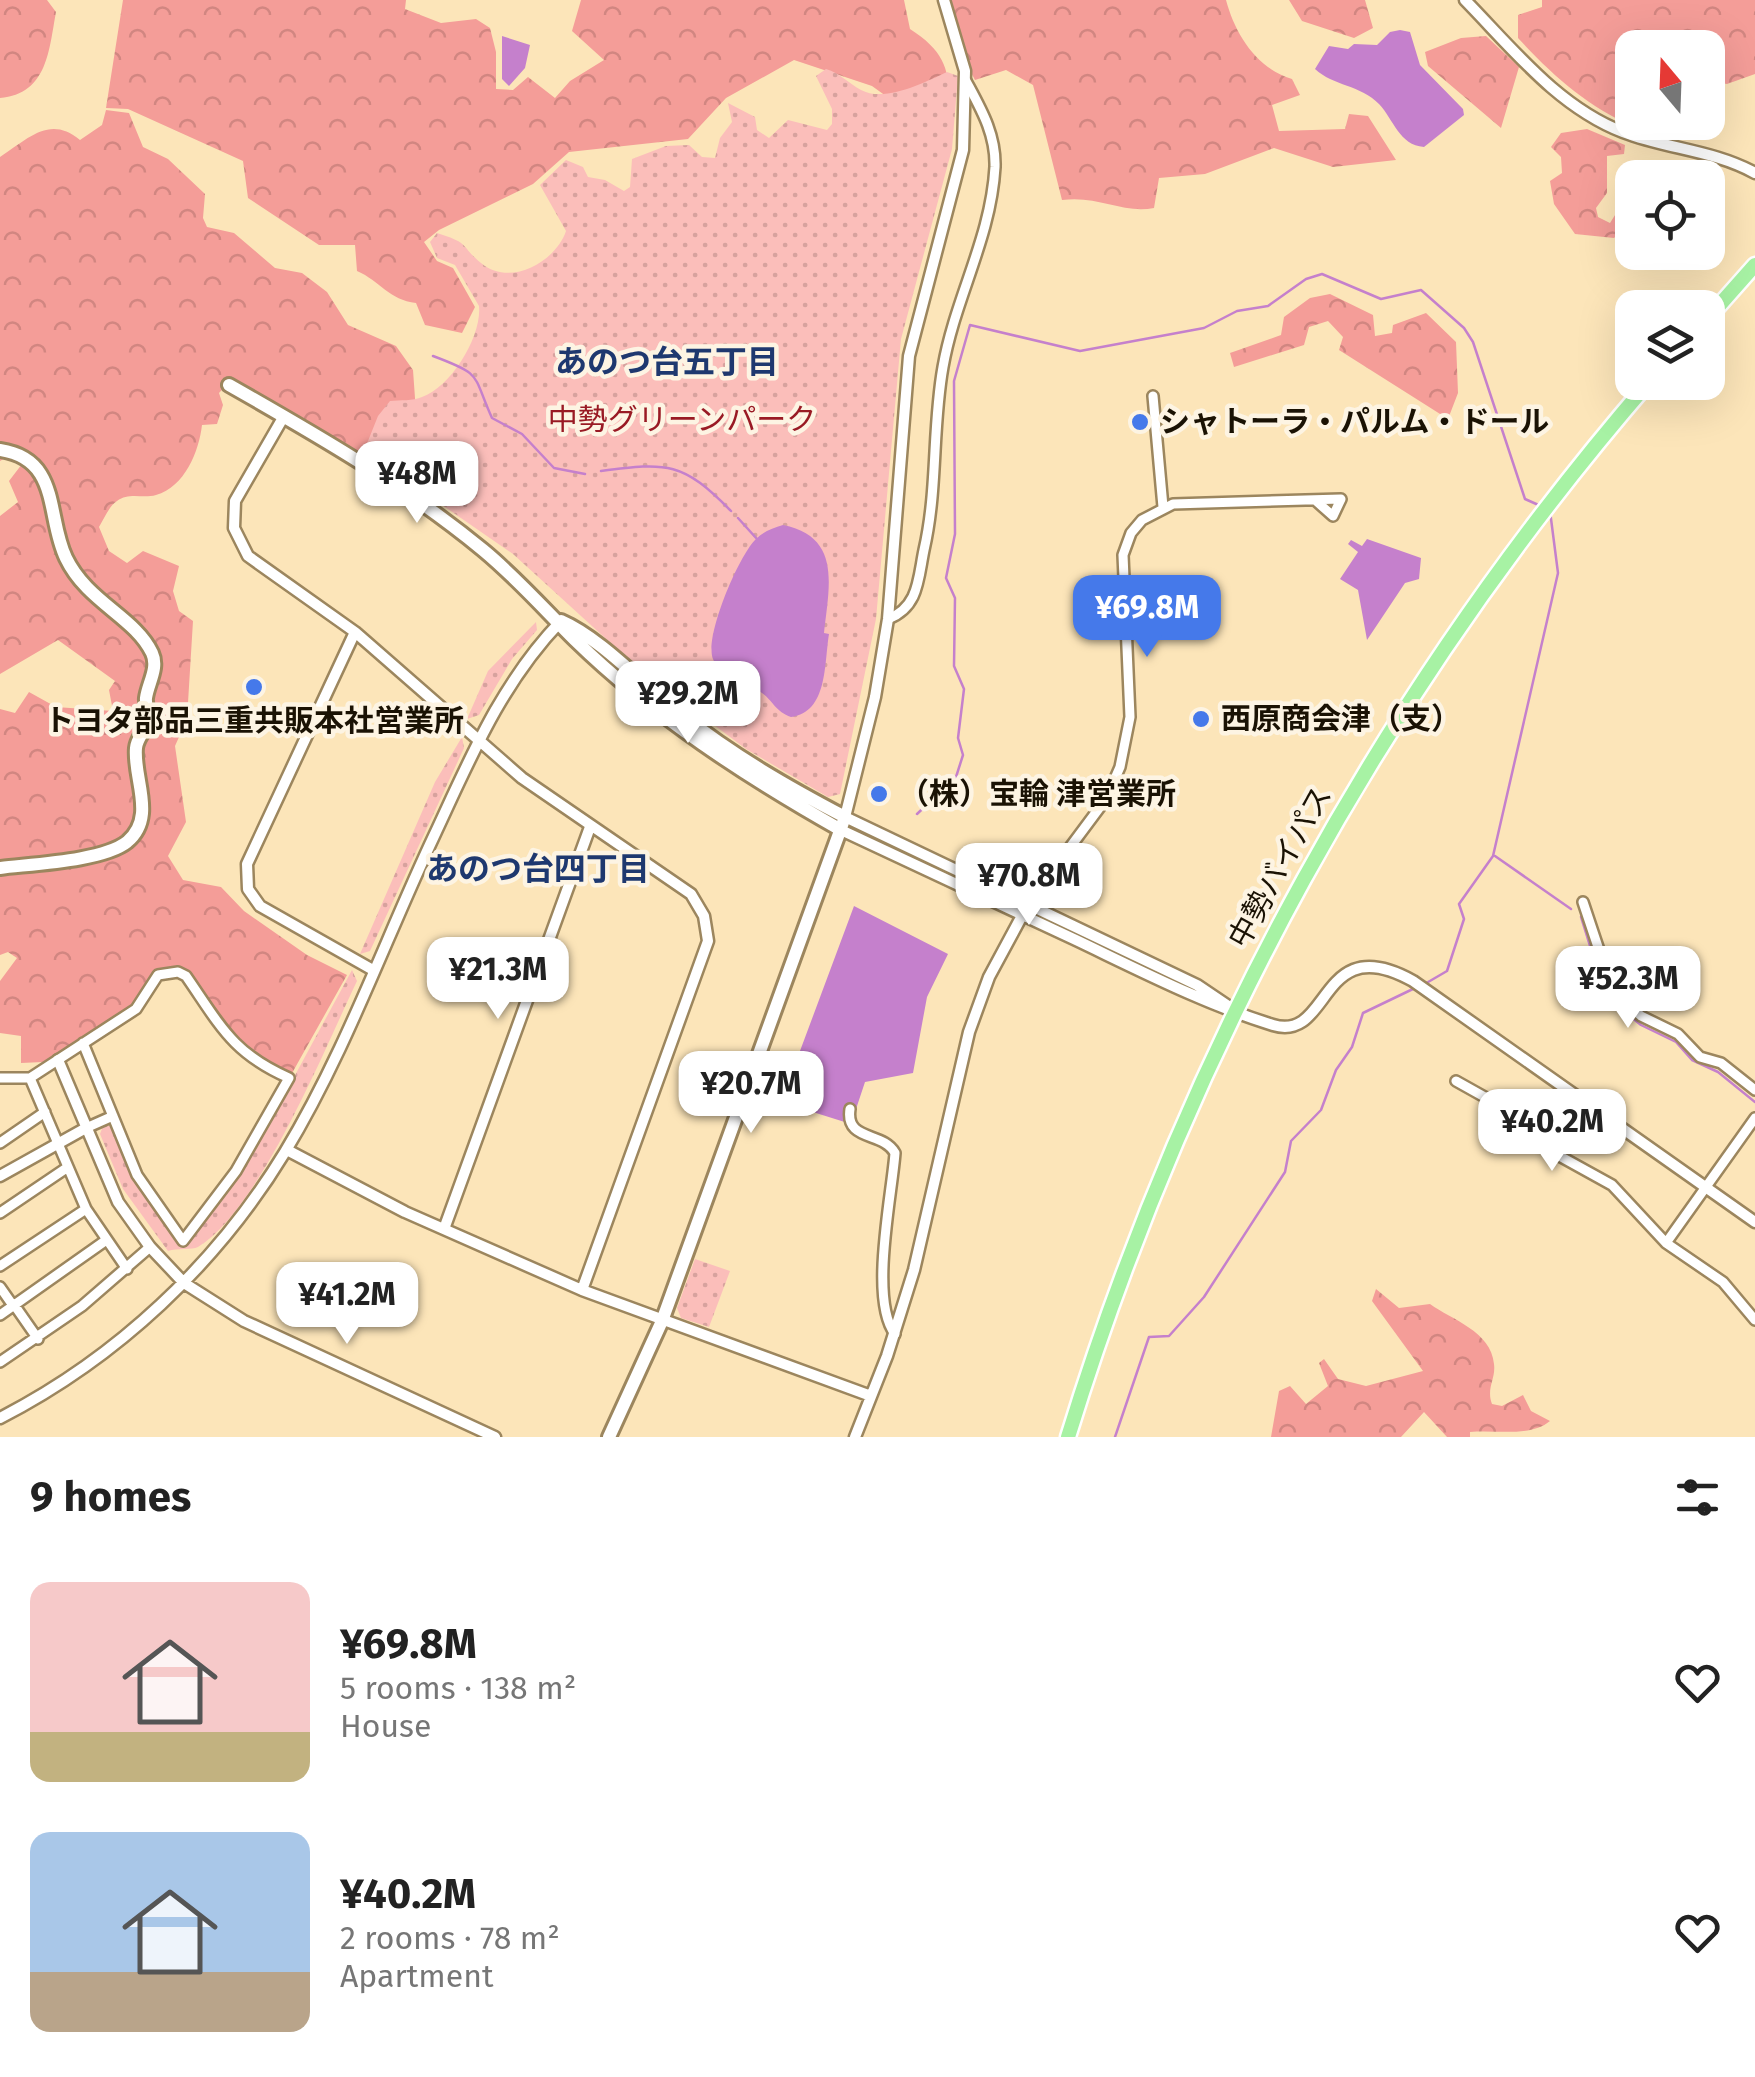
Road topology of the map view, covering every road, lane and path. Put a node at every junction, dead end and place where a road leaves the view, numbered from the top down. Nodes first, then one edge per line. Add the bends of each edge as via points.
1 (944, 0) edge
2 (1465, 0) edge
3 (966, 81) junction
4 (1755, 172) edge
5 (1755, 266) edge
6 (1725, 299) edge
7 (228, 384) dead end
8 (1154, 396) dead end
9 (1636, 400) edge
10 (284, 416) junction
11 (0, 450) edge
12 (1315, 500) dead end
13 (1163, 507) junction
14 (888, 619) junction
15 (561, 621) junction
16 (355, 632) junction
17 (479, 740) junction
18 (843, 824) junction
19 (590, 828) junction
20 (0, 868) edge
21 (1582, 902) dead end
22 (1025, 910) junction
23 (373, 970) junction
24 (1234, 1010) junction
25 (83, 1043) junction
26 (58, 1060) junction
27 (0, 1078) edge
28 (30, 1078) junction
29 (1456, 1081) dead end
30 (1755, 1090) edge
31 (850, 1109) dead end
32 (45, 1112) junction
33 (113, 1116) junction
34 (1755, 1118) edge
35 (86, 1128) junction
36 (57, 1141) junction
37 (0, 1143) edge
38 (287, 1150) junction
39 (68, 1167) junction
40 (0, 1176) edge
41 (1706, 1188) junction
42 (86, 1208) junction
43 (0, 1213) edge
44 (1755, 1222) edge
45 (444, 1229) junction
46 (105, 1241) junction
47 (1666, 1242) junction
48 (150, 1248) junction
49 (0, 1266) edge
50 (127, 1269) junction
51 (184, 1283) junction
52 (0, 1287) edge
53 (582, 1290) junction
54 (15, 1306) junction
55 (0, 1315) edge
56 (662, 1320) junction
57 (1755, 1320) edge
58 (894, 1334) junction
59 (38, 1339) junction
60 (0, 1362) edge
61 (871, 1396) junction
62 (0, 1418) edge
63 (496, 1437) edge
64 (609, 1437) edge
65 (854, 1437) edge
66 (1068, 1437) edge

1 - 3 street
2 - 4 street via 1550,86 1598,120
3 - 14 street via 963,150 907,369
3 - 14 street via 992,137 988,222 943,369 935,502 914,598
5 - 6 highway
7 - 10 main road
8 - 13 street
9 - 24 highway, 中勢バイパス via 1458,630 1361,779
10 - 15 main road via 424,504
10 - 16 street via 238,494 236,534 256,565
11 - 20 main road via 24,457 44,477 60,542 80,584 146,646 154,664 148,721 135,752 139,828 124,845
12 - 13 street
13 - 22 street via 1135,527 1123,555 1130,717 1120,767 1106,799
14 - 18 street
15 - 17 street via 511,679
15 - 18 main road via 722,744
16 - 17 street
16 - 23 street via 247,864 246,880 260,906
17 - 19 street
17 - 23 street
18 - 22 street
18 - 56 main road
19 - 45 street
19 - 53 street via 691,894 708,941
21 - 30 street via 1620,997
22 - 24 street
22 - 58 street via 989,978 962,1055
23 - 38 street
24 - 41 street via 1295,1026 1342,976 1382,966 1413,980
24 - 66 highway, 中勢バイパス via 1122,1275
25 - 26 street
25 - 33 street
25 - 33 street via 136,1009 158,974 178,972 223,1034 255,1063 289,1078 236,1171 183,1241 138,1175
26 - 28 street
26 - 35 street
27 - 28 street
28 - 32 street
29 - 47 street via 1490,1100 1514,1136 1612,1185
31 - 58 street via 856,1132 887,1143 894,1153 884,1309
32 - 36 street
32 - 37 street
33 - 35 street
34 - 41 street
35 - 36 street
35 - 48 street via 118,1202
36 - 39 street
36 - 40 street
38 - 45 street
38 - 51 street
39 - 42 street
39 - 43 street
41 - 44 street
41 - 47 street
42 - 46 street
42 - 49 street
45 - 53 street
46 - 50 street
46 - 54 street
47 - 57 street via 1724,1282
48 - 50 street
48 - 51 street
50 - 59 street
51 - 62 street via 98,1357
51 - 63 street via 244,1322
52 - 54 street
53 - 56 street
54 - 55 street
54 - 59 street
56 - 61 street
56 - 64 main road
58 - 61 street
59 - 60 street
61 - 65 street

